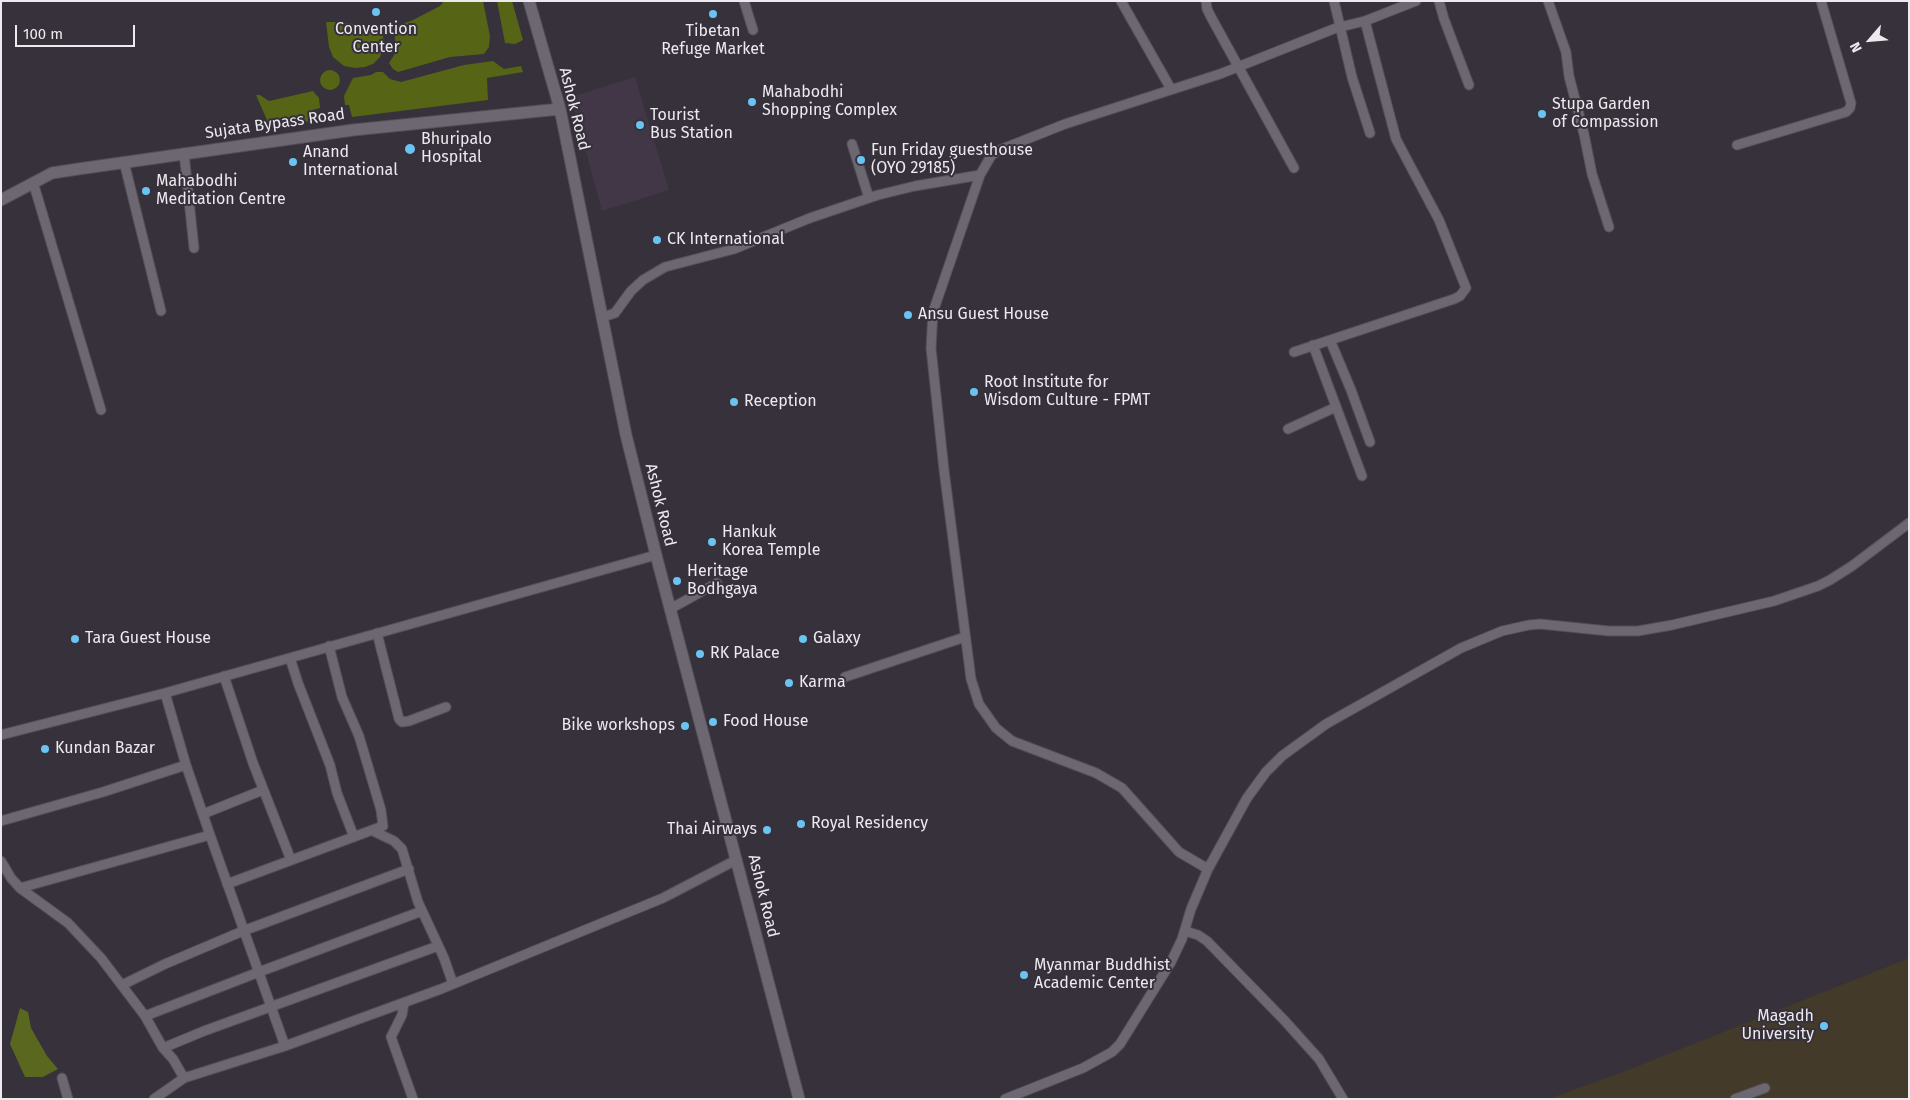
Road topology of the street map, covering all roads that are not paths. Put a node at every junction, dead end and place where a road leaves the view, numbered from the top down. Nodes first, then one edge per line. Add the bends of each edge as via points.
1 (529, 1) edge
2 (744, 1) edge
3 (1120, 1) edge
4 (1206, 1) edge
5 (1334, 1) edge
6 (1416, 1) edge
7 (1439, 1) edge
8 (1548, 1) edge
9 (1821, 1) edge
10 (1365, 21) junction
11 (1339, 27) junction
12 (753, 30) dead end
13 (1238, 67) junction
14 (1469, 84) dead end
15 (1171, 89) junction
16 (560, 110) junction
17 (1370, 133) dead end
18 (852, 144) dead end
19 (1737, 145) dead end
20 (184, 153) junction
21 (124, 162) junction
22 (1294, 168) dead end
23 (980, 175) junction
24 (33, 182) junction
25 (869, 198) junction
26 (1, 200) edge
27 (1609, 227) dead end
28 (194, 248) dead end
29 (161, 311) dead end
30 (603, 317) junction
31 (1330, 340) junction
32 (1313, 346) junction
33 (1294, 352) dead end
34 (1336, 407) junction
35 (101, 410) dead end
36 (1288, 429) dead end
37 (1370, 442) dead end
38 (1362, 476) dead end
39 (1909, 523) edge
40 (656, 555) junction
41 (717, 583) dead end
42 (670, 609) junction
43 (377, 633) junction
44 (965, 637) junction
45 (330, 646) junction
46 (290, 658) junction
47 (224, 676) junction
48 (845, 676) dead end
49 (165, 693) junction
50 (446, 707) dead end
51 (1, 734) edge
52 (186, 765) junction
53 (263, 790) junction
54 (203, 814) junction
55 (1, 821) edge
56 (373, 831) junction
57 (210, 835) junction
58 (354, 838) junction
59 (291, 860) junction
60 (736, 860) junction
61 (1, 861) edge
62 (409, 869) junction
63 (1208, 869) junction
64 (227, 884) junction
65 (20, 888) junction
66 (422, 911) junction
67 (243, 931) junction
68 (1185, 931) junction
69 (438, 946) junction
70 (259, 972) junction
71 (453, 984) junction
72 (122, 986) junction
73 (404, 1003) junction
74 (271, 1007) junction
75 (145, 1016) junction
76 (285, 1046) junction
77 (163, 1048) junction
78 (62, 1078) dead end
79 (184, 1078) junction
80 (1765, 1088) dead end
81 (68, 1099) edge
82 (154, 1099) edge
83 (413, 1099) edge
84 (799, 1099) edge
85 (1005, 1099) edge
86 (1343, 1099) edge
87 (1735, 1099) edge

1 - 16 street, Ashok Road
2 - 12 street
3 - 15 street
4 - 13 street via 1207,9
5 - 11 street
6 - 10 street
7 - 14 street
8 - 27 street via 1566,52 1592,174
9 - 19 street via 1850,108 1846,112
10 - 11 street
10 - 31 street via 1396,139 1440,220 1466,288 1454,299
11 - 13 street
11 - 17 street
13 - 15 street
13 - 22 street
15 - 23 street via 1065,124 997,151
16 - 20 street, Sujata Bypass Road via 353,130
16 - 30 street, Ashok Road
18 - 25 street
20 - 21 street, Sujata Bypass Road
20 - 28 street
21 - 24 street, Sujata Bypass Road via 52,173
21 - 29 street
23 - 25 street
23 - 44 street via 931,324 932,365
24 - 26 street, Sujata Bypass Road
24 - 35 street
25 - 30 street via 734,249 665,267 631,291 615,313
30 - 40 street, Ashok Road via 626,435
31 - 32 street
31 - 37 street
32 - 33 street
32 - 34 street
34 - 36 street
34 - 38 street
39 - 63 street via 1830,580 1774,601 1638,631 1529,625 1474,642 1326,724 1282,756 1247,798
40 - 42 street, Ashok Road
40 - 43 street
41 - 42 street
42 - 60 street, Ashok Road
43 - 45 street
43 - 50 street via 399,719 409,721
44 - 48 street
44 - 63 street via 975,694 987,717 1004,736 1109,779 1132,798 1179,852
45 - 46 street
45 - 56 street via 342,697 359,736 383,819 383,826
46 - 47 street
46 - 58 street
47 - 49 street
47 - 53 street
49 - 51 street
49 - 52 street
52 - 54 street
52 - 55 street
53 - 54 street
53 - 59 street
54 - 57 street
56 - 58 street
56 - 62 street via 398,844
57 - 64 street
57 - 65 street
58 - 59 street
59 - 64 street
60 - 71 street via 663,898
60 - 84 street, Ashok Road
61 - 65 street
62 - 66 street
62 - 67 street
63 - 68 street
64 - 67 street
65 - 72 street via 68,923
66 - 69 street
66 - 70 street
67 - 70 street
67 - 72 street
68 - 85 street via 1126,1037 1112,1052 1083,1068
68 - 86 street via 1207,941 1284,1020 1318,1059
69 - 71 street
69 - 74 street
70 - 74 street
70 - 75 street
71 - 73 street
72 - 75 street
73 - 76 street
73 - 83 street via 402,1015 391,1036
74 - 76 street
74 - 77 street
75 - 77 street
76 - 79 street
77 - 79 street
78 - 81 street
79 - 82 street
80 - 87 street

